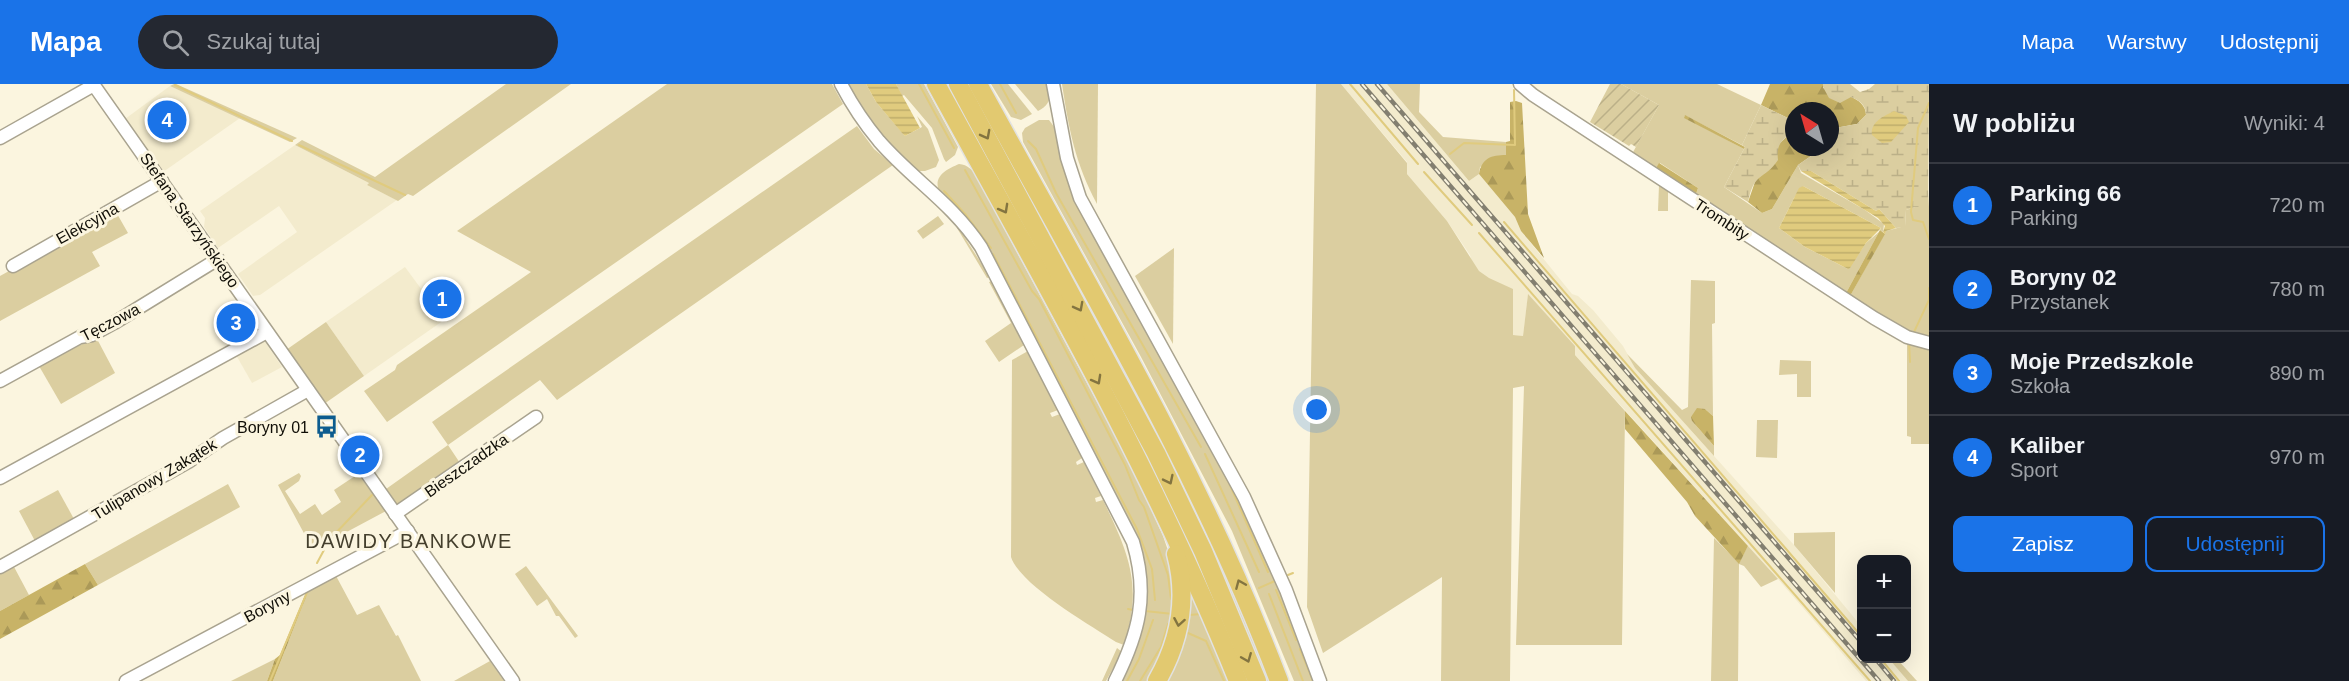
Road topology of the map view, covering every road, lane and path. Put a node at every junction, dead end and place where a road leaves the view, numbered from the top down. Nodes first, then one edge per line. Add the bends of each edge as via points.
1 (841, 84) edge
2 (936, 84) edge
3 (958, 84) edge
4 (978, 84) edge
5 (1053, 84) edge
6 (1520, 84) edge
7 (94, 85) edge
8 (0, 138) edge
9 (162, 181) junction
10 (218, 259) junction
11 (13, 266) dead end
12 (267, 332) junction
13 (1929, 343) edge
14 (0, 381) edge
15 (308, 390) junction
16 (536, 417) dead end
17 (0, 478) edge
18 (395, 514) junction
19 (1168, 523) junction
20 (408, 531) junction
21 (0, 567) edge
22 (1279, 680) edge
23 (126, 681) edge
24 (513, 681) edge
25 (1115, 681) edge
26 (1157, 681) edge
27 (1238, 681) edge
28 (1257, 681) edge
29 (1320, 681) edge

1 - 25 street via 857,114 880,142 954,212 981,247 1133,542 1141,610 1129,653
2 -> 19 highway via 1121,424
3 -> 28 highway via 1151,443 1203,551
22 -> 4 highway via 1237,577 1165,429
5 - 29 street via 1067,158 1080,198 1244,497 1286,590
6 - 13 street, Trombity via 1874,318 1907,337
7 - 8 street
7 - 9 street, Stefana Starzyńskiego
9 - 10 street, Stefana Starzyńskiego
9 - 11 street, Elekcyjna
10 - 12 street, Stefana Starzyńskiego
10 - 14 street, Tęczowa via 114,323
12 - 15 street, Stefana Starzyńskiego
12 - 17 street
15 - 18 street, Stefana Starzyńskiego
15 - 21 street, Tulipanowy Zakątek
16 - 18 street, Bieszczadzka
18 - 20 street, Stefana Starzyńskiego
19 -> 26 highway via 1180,574 1181,612 1173,647
19 - 27 highway via 1201,589
20 - 23 street, Boryny
20 - 24 street, Stefana Starzyńskiego

